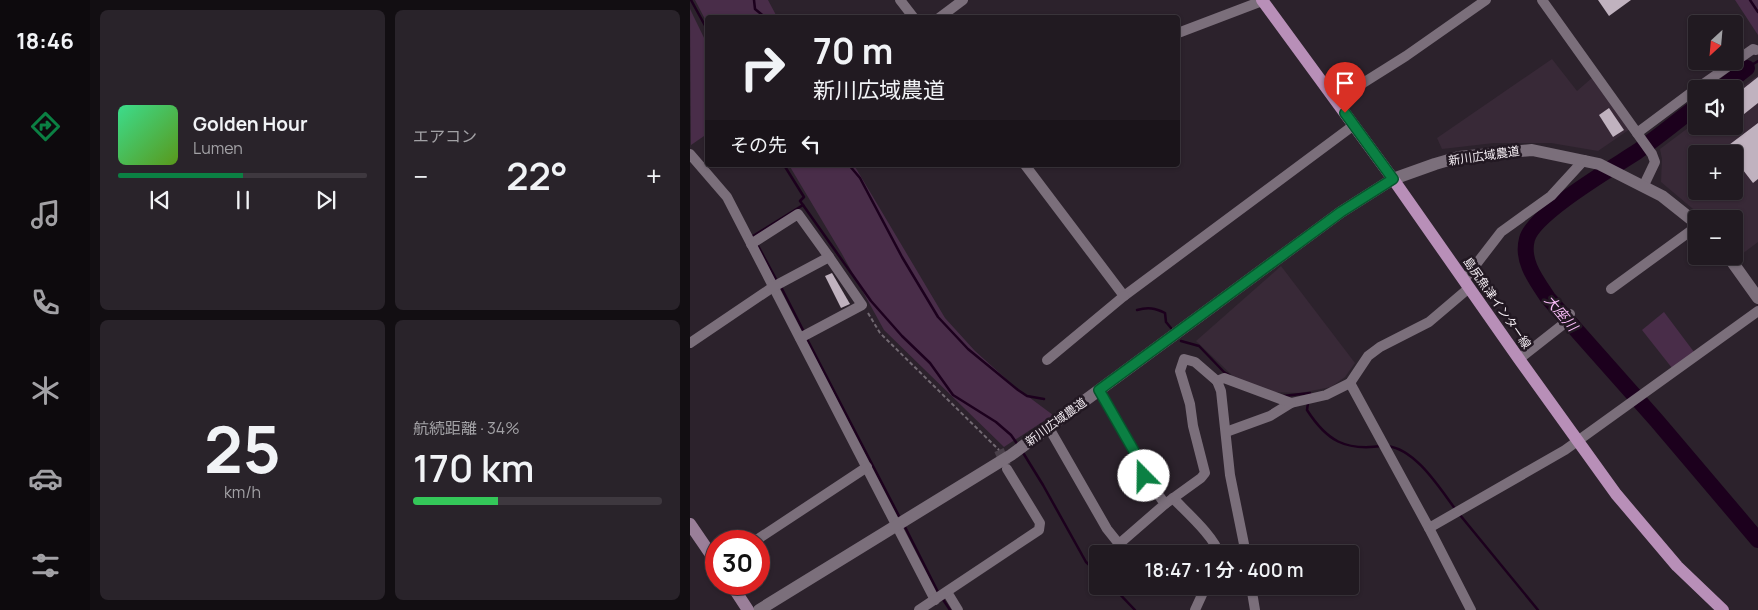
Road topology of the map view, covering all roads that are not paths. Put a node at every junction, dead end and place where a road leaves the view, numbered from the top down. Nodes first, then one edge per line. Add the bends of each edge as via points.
1 (900, 0) edge
2 (963, 0) edge
3 (1262, 0) edge
4 (1486, 0) edge
5 (1542, 0) edge
6 (912, 15) edge
7 (943, 15) edge
8 (1180, 32) edge
9 (1756, 50) dead end
10 (1709, 80) edge
11 (1688, 95) edge
12 (1336, 100) junction
13 (1354, 125) junction
14 (1638, 134) junction
15 (690, 154) edge
16 (1584, 160) junction
17 (1027, 167) edge
18 (1393, 179) junction
19 (1644, 185) junction
20 (1688, 216) edge
21 (1688, 234) edge
22 (755, 241) junction
23 (829, 257) junction
24 (1734, 265) edge
25 (1466, 284) junction
26 (776, 285) junction
27 (1611, 289) dead end
28 (1124, 296) junction
29 (1758, 298) edge
30 (1758, 311) edge
31 (1570, 314) dead end
32 (803, 337) junction
33 (690, 343) edge
34 (1519, 359) junction
35 (1047, 360) dead end
36 (1217, 381) junction
37 (1350, 383) junction
38 (1099, 390) junction
39 (1291, 403) junction
40 (1049, 428) junction
41 (1226, 432) junction
42 (1578, 442) junction
43 (867, 467) junction
44 (1007, 470) tunnel mouth
45 (1169, 501) junction
46 (690, 524) edge
47 (1429, 528) junction
48 (770, 531) edge
49 (1215, 545) edge
50 (1244, 545) edge
51 (705, 546) edge
52 (947, 592) junction
53 (738, 595) edge
54 (1202, 595) edge
55 (1252, 595) edge
56 (935, 600) junction
57 (748, 610) edge
58 (759, 610) edge
59 (919, 610) edge
60 (958, 610) edge
61 (1195, 610) edge
62 (1255, 610) edge
63 (1471, 610) edge
64 (1723, 610) edge

1 - 6 street
2 - 7 street
3 - 8 street
3 - 12 main road, 島尻魚津インター線
4 - 12 street
5 - 14 street
9 - 10 street
11 - 14 street
12 - 13 main road, 島尻魚津インター線
13 - 18 main road, 島尻魚津インター線
13 - 28 street
14 - 19 street via 1655,162
15 - 22 street via 727,197
16 - 18 street, 新川広域農道 via 1532,150 1507,151 1458,156
16 - 19 street, 新川広域農道
16 - 25 street via 1551,196 1501,232
17 - 28 street
18 - 25 main road, 島尻魚津インター線
18 - 38 street, 新川広域農道 via 1341,212
19 - 20 street, 新川広域農道
21 - 27 street
22 - 23 street via 798,214
22 - 26 street
23 - 26 street
23 - 32 street via 862,305
24 - 29 street
25 - 34 main road, 島尻魚津インター線
25 - 37 street via 1429,322 1396,337 1368,356
26 - 32 street
26 - 33 street
28 - 35 street
30 - 42 street
31 - 34 street via 1561,326
32 - 43 street
34 - 42 main road, 島尻魚津インター線
36 - 39 street via 1224,378
36 - 41 street
36 - 45 street via 1195,362 1184,359 1181,364 1204,473
37 - 39 street via 1326,395
37 - 47 street
38 - 40 street, 新川広域農道
38 - 45 street via 1134,451 1144,476
39 - 41 street via 1270,416
40 - 45 street via 1107,529 1119,544
40 - 58 street, 新川広域農道 via 908,520
41 - 50 street via 1230,475
42 - 47 street
42 - 64 main road, 島尻魚津インター線 via 1646,531
43 - 48 street
43 - 56 street
44 - 52 street via 1040,523 1039,530
45 - 49 street
46 - 51 main road
47 - 63 street
52 - 56 street
52 - 60 street
53 - 57 main road
54 - 61 street
55 - 62 street
56 - 59 street

